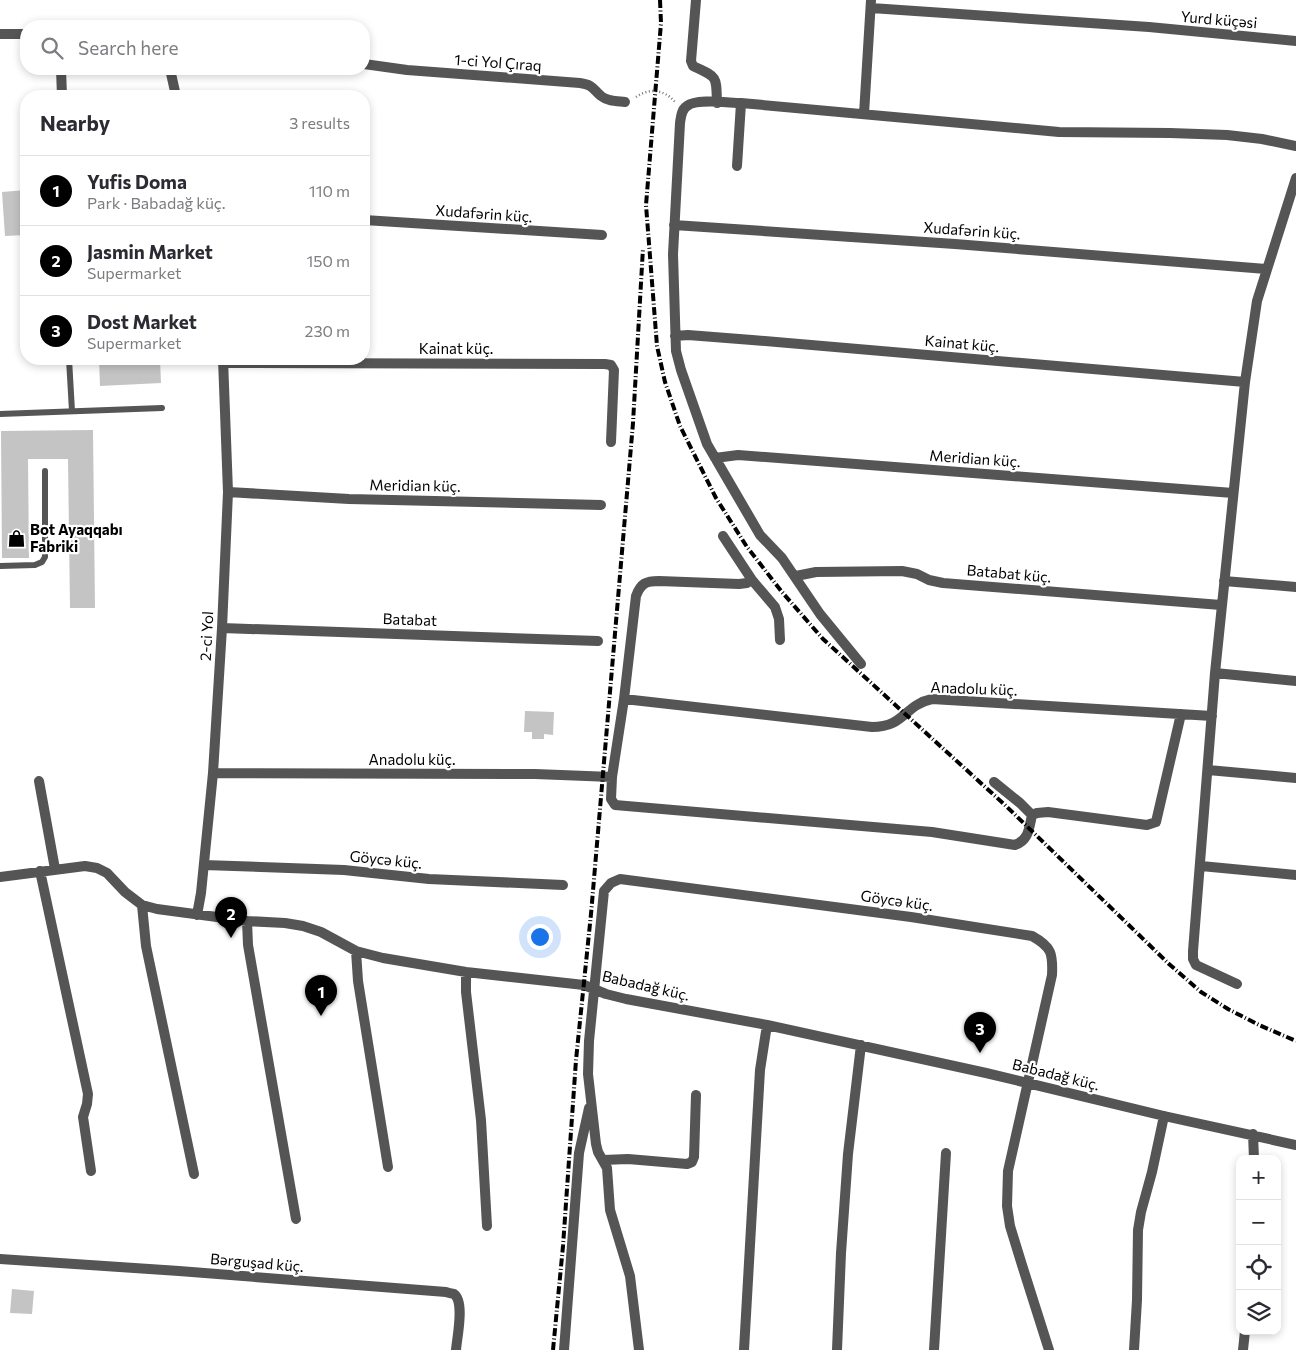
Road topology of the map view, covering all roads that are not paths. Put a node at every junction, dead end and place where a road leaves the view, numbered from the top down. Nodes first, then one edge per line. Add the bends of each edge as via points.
1 (696, 0) edge
2 (871, 4) edge
3 (0, 34) edge
4 (20, 34) edge
5 (1296, 41) edge
6 (370, 65) edge
7 (61, 75) edge
8 (171, 75) edge
9 (62, 90) edge
10 (175, 90) edge
11 (625, 102) road end
12 (717, 103) junction
13 (741, 103) junction
14 (864, 114) junction
15 (1296, 146) edge
16 (737, 166) dead end
17 (1296, 178) edge
18 (370, 220) edge
19 (674, 225) junction
20 (602, 235) dead end
21 (1266, 269) junction
22 (675, 336) junction
23 (370, 362) edge
24 (70, 365) edge
25 (223, 365) edge
26 (1246, 382) junction
27 (162, 408) dead end
28 (72, 412) junction
29 (0, 414) edge
30 (611, 442) dead end
31 (715, 458) junction
32 (45, 471) dead end
33 (228, 492) junction
34 (1233, 493) junction
35 (601, 505) dead end
36 (723, 536) dead end
37 (0, 566) edge
38 (796, 576) junction
39 (752, 580) junction
40 (1224, 581) junction
41 (1296, 587) edge
42 (1221, 605) junction
43 (222, 628) junction
44 (598, 640) dead end
45 (780, 640) dead end
46 (861, 664) dead end
47 (1215, 673) junction
48 (1296, 681) edge
49 (624, 699) junction
50 (1181, 714) junction
51 (1212, 716) junction
52 (1208, 770) junction
53 (213, 774) junction
54 (612, 777) junction
55 (1296, 778) edge
56 (39, 781) dead end
57 (994, 782) dead end
58 (1032, 815) junction
59 (204, 865) junction
60 (1201, 866) junction
61 (55, 869) junction
62 (40, 871) junction
63 (1296, 875) edge
64 (0, 876) edge
65 (563, 885) dead end
66 (142, 905) junction
67 (197, 915) junction
68 (248, 921) junction
69 (356, 951) junction
70 (466, 972) junction
71 (1237, 984) dead end
72 (594, 989) junction
73 (767, 1025) junction
74 (861, 1045) junction
75 (1028, 1082) junction
76 (696, 1095) dead end
77 (591, 1098) junction
78 (1164, 1116) junction
79 (1253, 1134) junction
80 (1296, 1145) edge
81 (946, 1153) dead end
82 (1254, 1155) edge
83 (603, 1160) junction
84 (388, 1167) dead end
85 (91, 1171) dead end
86 (194, 1174) dead end
87 (296, 1219) dead end
88 (487, 1226) dead end
89 (0, 1259) edge
90 (1245, 1335) edge
91 (456, 1350) edge
92 (564, 1350) edge
93 (639, 1350) edge
94 (744, 1350) edge
95 (837, 1350) edge
96 (934, 1350) edge
97 (1049, 1350) edge
98 (1134, 1350) edge
99 (1243, 1350) edge

1 - 12 street via 691,61 693,66 713,75
2 - 5 street, Yurd küçəsi
2 - 14 street
3 - 4 street
6 - 11 street, 1-ci Yol Çıraq via 580,83 594,87 601,96 610,100
7 - 9 street
8 - 10 street
12 - 13 street
12 - 19 street via 702,102 682,110
13 - 14 street
13 - 16 street
14 - 15 street via 1059,132 1228,135
17 - 21 street
18 - 20 street, Xudafərin küç.
19 - 21 street, Xudafərin küç.
19 - 22 street
21 - 26 street via 1257,301
22 - 26 street, Kainat küç.
22 - 31 street via 681,370
23 - 30 street, Kainat küç. via 610,365 614,370
24 - 28 lane
25 - 33 street, 2-ci Yol
26 - 34 street
27 - 28 lane
28 - 29 lane
31 - 34 street, Meridian küç. via 738,455
31 - 38 street via 760,535
32 - 37 lane via 45,557 35,565
33 - 35 street, Meridian küç. via 349,499
33 - 43 street, 2-ci Yol
34 - 40 street
36 - 39 street
38 - 42 street, Batabat küç. via 816,572 902,571 943,583
38 - 46 street via 820,614
39 - 45 street via 775,607
39 - 49 street via 739,584 648,581 640,585
40 - 41 street
40 - 42 street
42 - 47 street
43 - 44 street, Batabat
43 - 53 street, 2-ci Yol
47 - 48 street
47 - 51 street
49 - 50 street, Anadolu küç. via 872,727 891,725 914,706 932,699
49 - 54 street
50 - 51 street, Anadolu küç.
50 - 58 street via 1156,822 1147,825 1048,812
51 - 52 street
52 - 55 street
52 - 60 street
53 - 54 street, Anadolu küç.
53 - 59 street, 2-ci Yol
54 - 58 street via 611,799 615,805 924,831 1015,845 1027,837
56 - 61 street
57 - 58 street
59 - 65 street, Göycə küç. via 344,870 428,879
59 - 67 street, 2-ci Yol
60 - 63 street
60 - 71 street via 1193,960 1196,965
61 - 62 street, Babadağ küç.
61 - 66 street, Babadağ küç. via 97,868
62 - 64 street, Babadağ küç.
62 - 85 street via 88,1094 83,1118
66 - 67 street, Babadağ küç.
66 - 86 street via 146,946
67 - 68 street, Babadağ küç.
68 - 69 street, Babadağ küç. via 303,926
68 - 87 street via 248,945
69 - 70 street, Babadağ küç.
69 - 84 street
70 - 72 street, Babadağ küç. via 573,983
70 - 88 street via 481,1120
72 - 73 street, Babadağ küç. via 626,999
72 - 75 street, Göycə küç. via 604,891 620,879 1032,936 1044,942 1051,953 1052,963
72 - 77 street via 588,1074
73 - 74 street, Babadağ küç.
73 - 94 street via 760,1070
74 - 75 street, Babadağ küç.
74 - 95 street via 848,1154
75 - 78 street, Babadağ küç.
75 - 97 street, Göycə küç. via 1008,1171 1007,1206 1010,1226
76 - 83 street via 692,1162
77 - 83 street via 596,1144
77 - 92 street via 579,1153
78 - 79 street, Babadağ küç.
78 - 98 street via 1138,1230
79 - 80 street, Babadağ küç.
79 - 82 street
81 - 96 street
83 - 93 street via 607,1168 610,1210 630,1276
89 - 91 street, Bərguşad küç. via 446,1292 454,1294 460,1306
90 - 99 street

